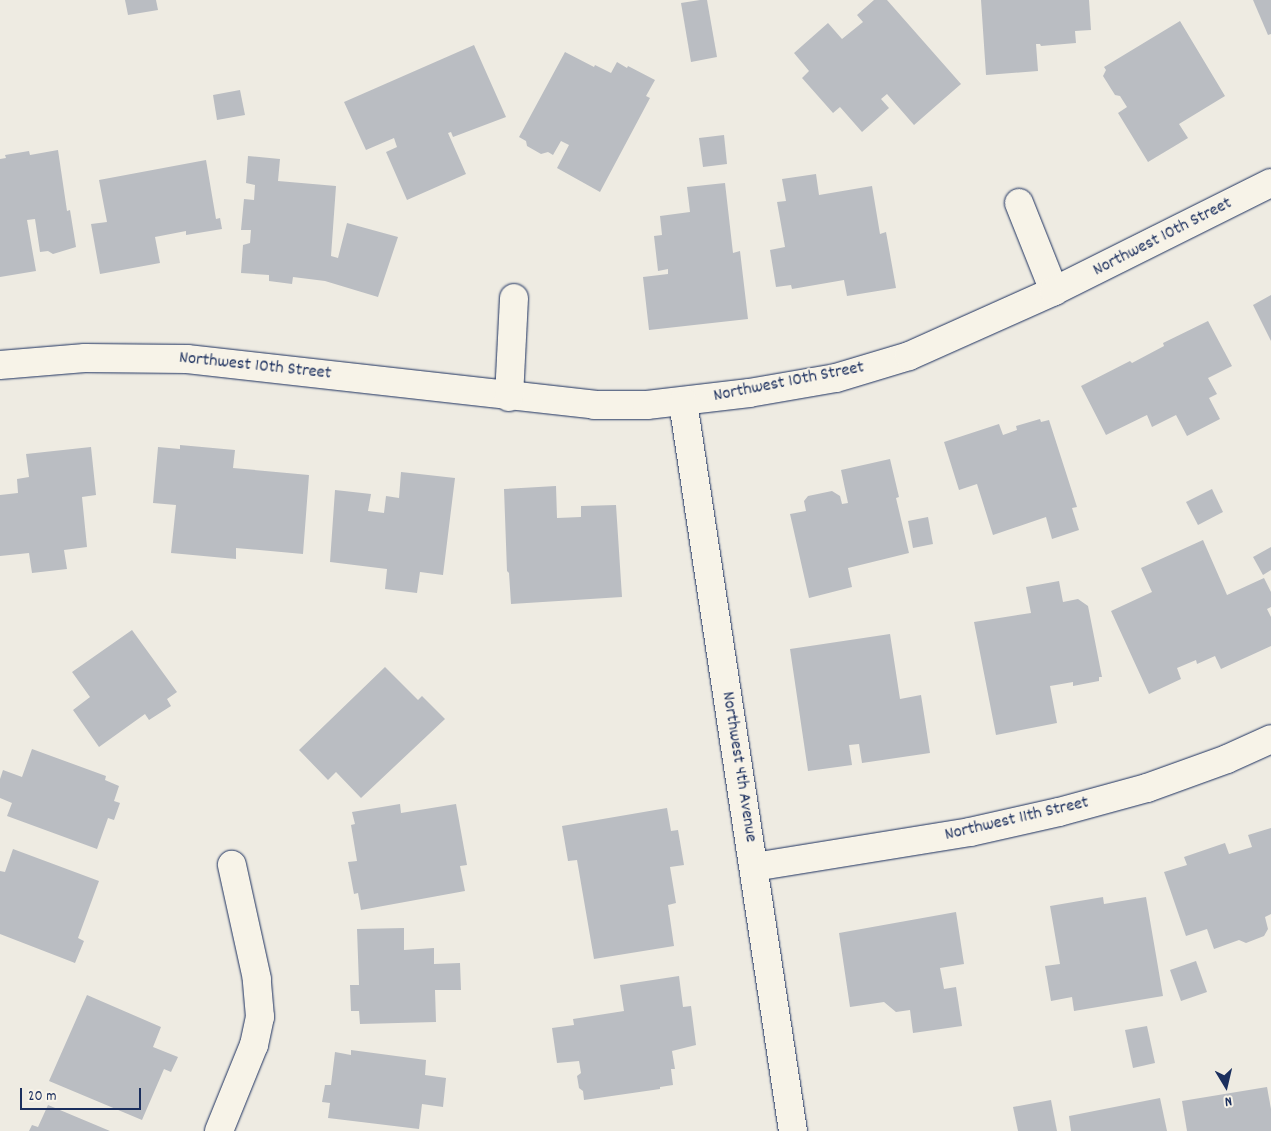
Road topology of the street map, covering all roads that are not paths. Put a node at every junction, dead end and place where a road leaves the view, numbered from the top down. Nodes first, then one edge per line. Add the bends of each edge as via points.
1 (1271, 183) edge
2 (1018, 203) dead end
3 (1054, 291) junction
4 (514, 298) dead end
5 (0, 365) edge
6 (509, 397) junction
7 (683, 402) junction
8 (1271, 739) edge
9 (232, 865) dead end
10 (754, 867) junction
11 (219, 1131) edge
12 (793, 1131) edge

1 - 3 street, Northwest 10th Street
2 - 3 street
3 - 7 street, Northwest 10th Street via 926,349 836,378
4 - 6 street
5 - 6 street, Northwest 10th Street via 85,358 187,359
6 - 7 street, Northwest 10th Street via 594,405
7 - 10 street, Northwest 4th Avenue
8 - 10 street, Northwest 11th Street via 1147,788 1058,812 970,832
9 - 11 street via 254,959 260,1017 254,1046
10 - 12 street, Northwest 4th Avenue

